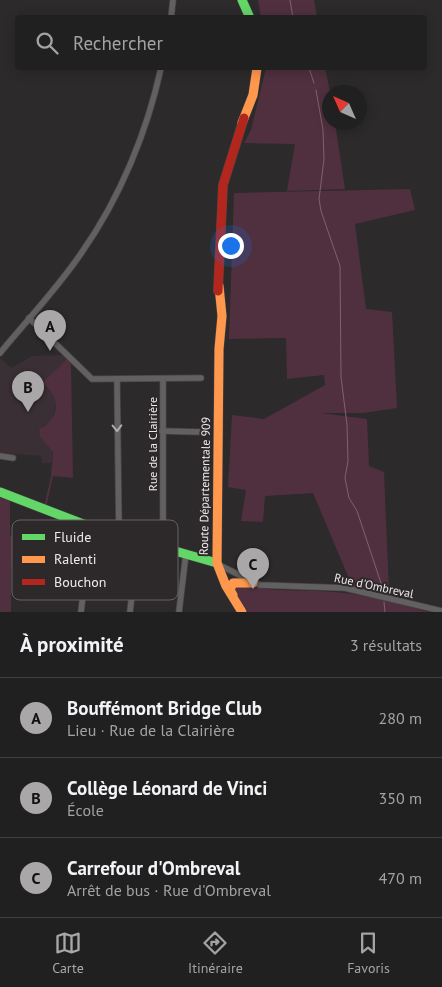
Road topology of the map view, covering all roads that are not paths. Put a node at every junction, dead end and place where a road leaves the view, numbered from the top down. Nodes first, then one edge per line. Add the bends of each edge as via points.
1 (173, 0) edge
2 (242, 0) edge
3 (247, 0) edge
4 (171, 15) edge
5 (250, 15) edge
6 (251, 15) edge
7 (160, 70) edge
8 (255, 70) edge
9 (29, 318) junction
10 (0, 353) edge
11 (163, 378) junction
12 (201, 378) dead end
13 (117, 379) junction
14 (162, 431) junction
15 (202, 432) dead end
16 (0, 456) edge
17 (13, 458) dead end
18 (0, 492) edge
19 (73, 520) edge
20 (119, 520) edge
21 (163, 520) edge
22 (178, 551) edge
23 (186, 553) junction
24 (217, 563) junction
25 (253, 583) junction
26 (239, 608) edge
27 (442, 611) edge
28 (179, 612) edge

1 - 4 street
2 - 5 main road
3 - 6 main road
7 - 9 street via 147,118 114,198 82,253
8 - 24 main road, Route Départementale 909 via 253,95 227,167 221,206
9 - 10 street
9 - 13 street, Rue de la Clairière via 90,378
11 - 12 street
11 - 13 street, Rue de la Clairière
11 - 14 street, Rue de la Clairière
13 -> 20 street
14 - 15 street
14 - 21 street, Rue de la Clairière
16 - 17 street
18 - 19 main road
22 - 23 main road
23 - 24 main road
23 - 28 street
24 - 25 street, Rue d'Ombreval
24 - 26 main road, Route Départementale 909
25 - 26 main road via 233,583 230,590
25 - 27 street, Rue d'Ombreval via 345,588

